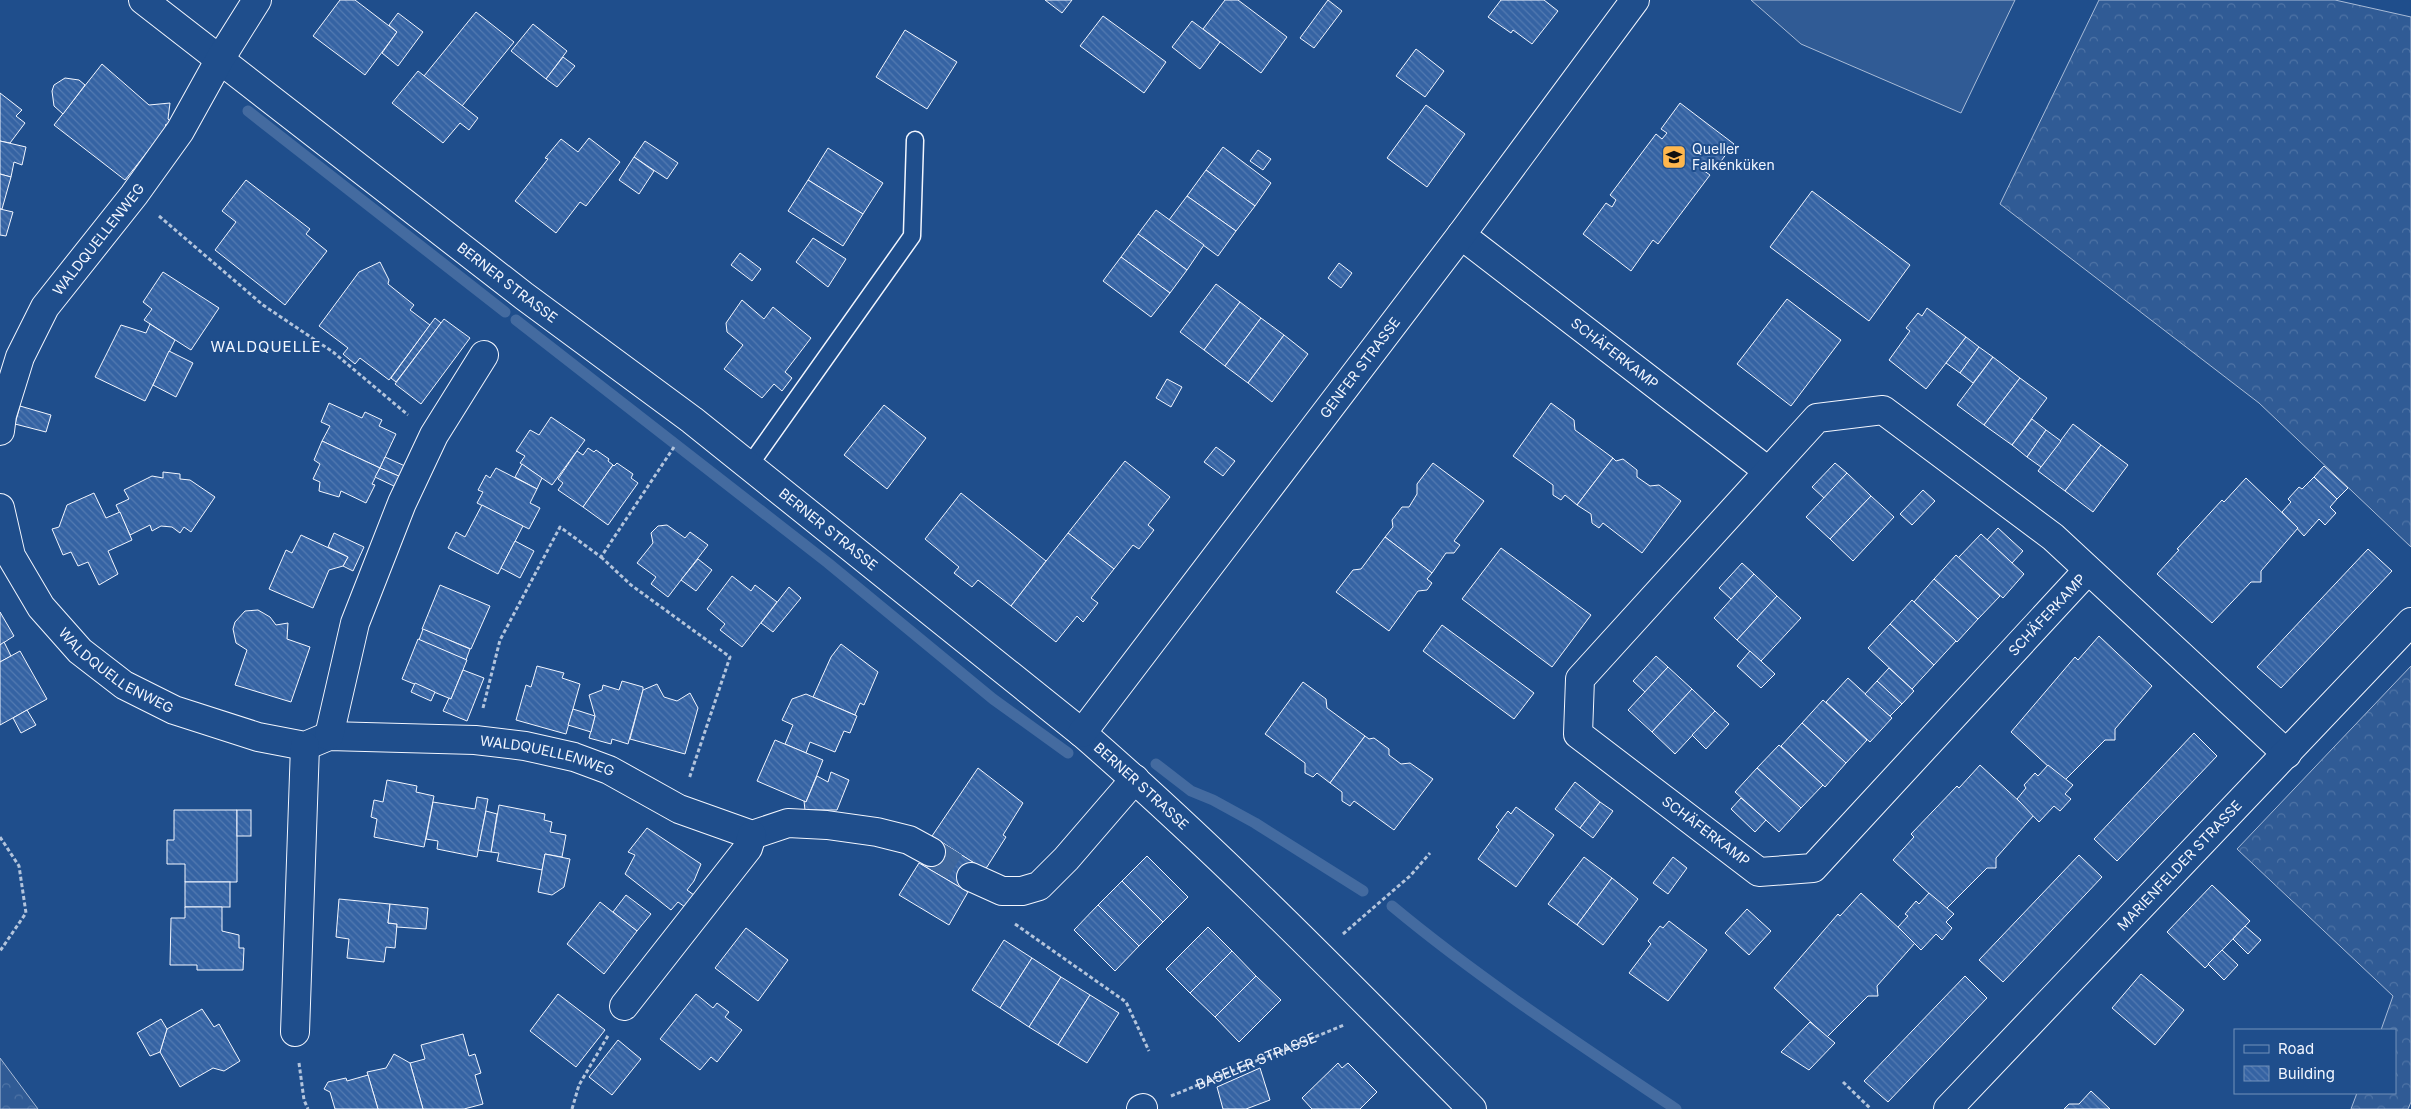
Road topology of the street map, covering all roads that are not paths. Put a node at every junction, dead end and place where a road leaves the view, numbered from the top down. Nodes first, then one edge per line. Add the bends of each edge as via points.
1 (143, 0) edge
2 (257, 0) edge
3 (1635, 0) edge
4 (220, 59) junction
5 (914, 140) dead end
6 (1461, 235) junction
7 (484, 355) dead end
8 (0, 432) edge
9 (750, 466) junction
10 (1768, 471) junction
11 (0, 508) edge
12 (2088, 570) junction
13 (2411, 622) edge
14 (1082, 733) junction
15 (317, 741) junction
16 (2287, 754) junction
17 (1135, 779) junction
18 (752, 836) junction
19 (931, 852) tunnel mouth
20 (972, 877) tunnel mouth
21 (624, 1006) road end
22 (295, 1032) road end
23 (1472, 1109) edge
24 (1948, 1109) edge

1 - 4 street, BERNER STRASSE
2 - 4 street, WALDQUELLENWEG
3 - 6 street, GENFER STRASSE
4 - 8 street, WALDQUELLENWEG via 180,131 134,195 44,307 20,357
4 - 9 street, BERNER STRASSE via 524,296
5 - 9 lane via 912,236
6 - 10 street, SCHÄFERKAMP
6 - 14 street, GENFER STRASSE
7 - 15 street via 434,435 402,503 355,623
9 - 14 street, BERNER STRASSE
10 - 12 street, SCHÄFERKAMP via 1817,418 1884,410 2052,537
10 - 12 street, SCHÄFERKAMP via 1580,680 1578,734 1759,872 1812,868
11 - 15 street, WALDQUELLENWEG via 11,556 41,607 80,651 116,679 174,710 258,737
12 - 16 street, SCHÄFERKAMP
13 - 16 street, MARIENFELDER STRASSE
14 - 17 street, BERNER STRASSE
15 - 18 street, WALDQUELLENWEG via 475,740 525,746 574,757 609,770 679,808
15 - 22 street
16 - 24 street, MARIENFELDER STRASSE
17 - 20 street via 1039,886 1022,891 1002,891
17 - 23 street, BERNER STRASSE
18 - 19 street via 788,823 827,825 909,840
18 - 21 street via 748,848

